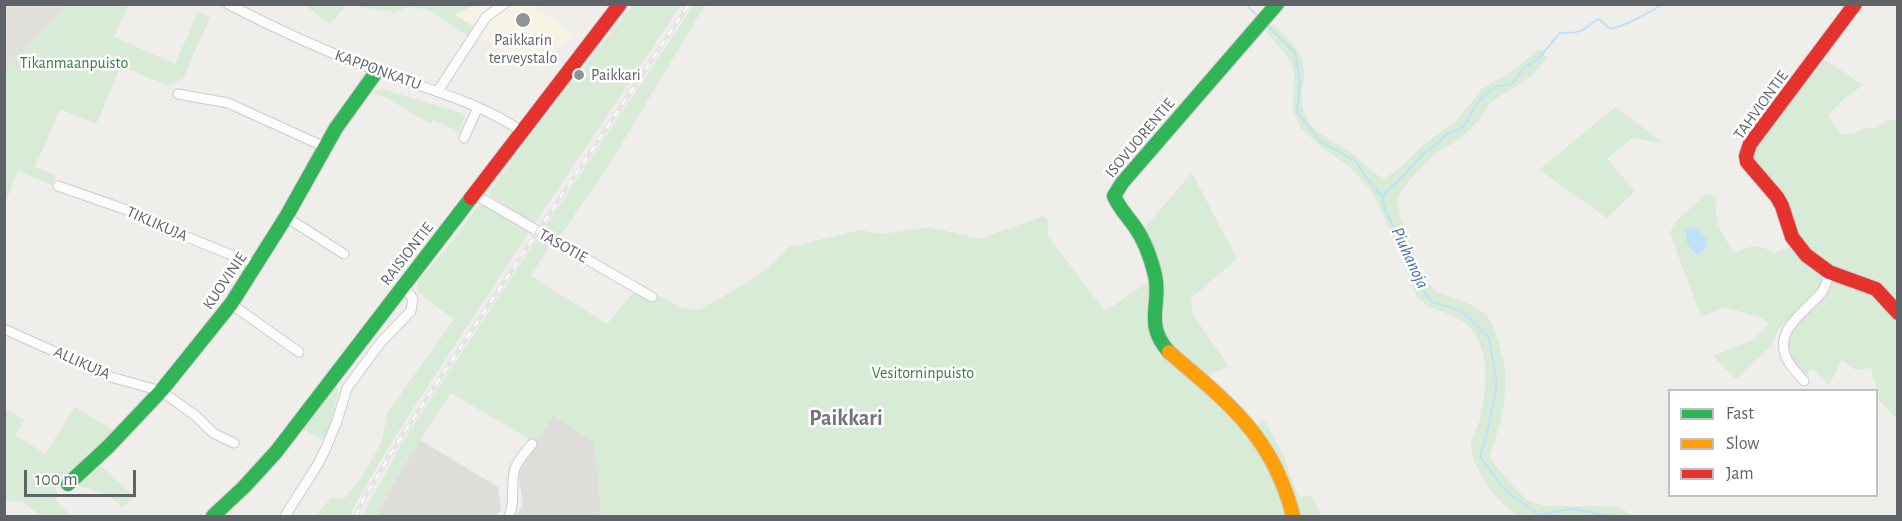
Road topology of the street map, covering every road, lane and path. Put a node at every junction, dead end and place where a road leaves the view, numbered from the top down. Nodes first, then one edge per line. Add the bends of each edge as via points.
1 (504, 4) edge
2 (620, 4) edge
3 (1277, 4) edge
4 (1855, 4) edge
5 (232, 5) edge
6 (377, 71) junction
7 (438, 92) junction
8 (178, 94) dead end
9 (478, 107) junction
10 (523, 132) junction
11 (464, 138) dead end
12 (325, 147) junction
13 (58, 186) dead end
14 (474, 194) junction
15 (286, 218) junction
16 (344, 254) dead end
17 (255, 265) junction
18 (1829, 272) junction
19 (404, 286) junction
20 (652, 297) dead end
21 (231, 304) junction
22 (1898, 314) edge
23 (4, 329) edge
24 (298, 352) dead end
25 (1804, 381) dead end
26 (161, 391) junction
27 (234, 443) dead end
28 (532, 444) dead end
29 (68, 484) dead end
30 (213, 516) edge
31 (285, 516) edge
32 (509, 516) edge
33 (1293, 516) edge

1 - 7 street via 486,17
2 - 10 street, RAISIONTIE
3 - 33 street, ISOVUORENTIE via 1114,196 1137,229 1152,263 1157,286 1155,321 1161,343 1252,429 1270,457
4 - 18 street, TAHVIONTIE via 1750,144 1746,156 1782,207 1798,246
5 - 6 street, KAPPONKATU via 319,49
6 - 7 street, KAPPONKATU
6 - 12 street, KUOVINIE
7 - 9 street, KAPPONKATU
8 - 12 street via 228,103
9 - 10 street, KAPPONKATU
9 - 11 street
10 - 14 street, RAISIONTIE
12 - 15 street, KUOVINIE
13 - 17 street, TIKLIKUJA via 130,211
14 - 19 street, RAISIONTIE
14 - 20 street, TASOTIE
15 - 16 street
15 - 17 street, KUOVINIE
17 - 21 street, KUOVINIE
18 - 22 street, TAHVIONTIE via 1876,289
18 - 25 street via 1821,293 1785,334 1789,363
19 - 30 street, RAISIONTIE via 276,452
19 - 31 street via 413,299 411,311 353,378 322,456
21 - 24 street
21 - 26 street, KUOVINIE
23 - 26 street, ALLIKUJA via 111,377
26 - 27 street, ALLIKUJA via 213,433
26 - 29 street, KUOVINIE
28 - 32 street via 516,468

